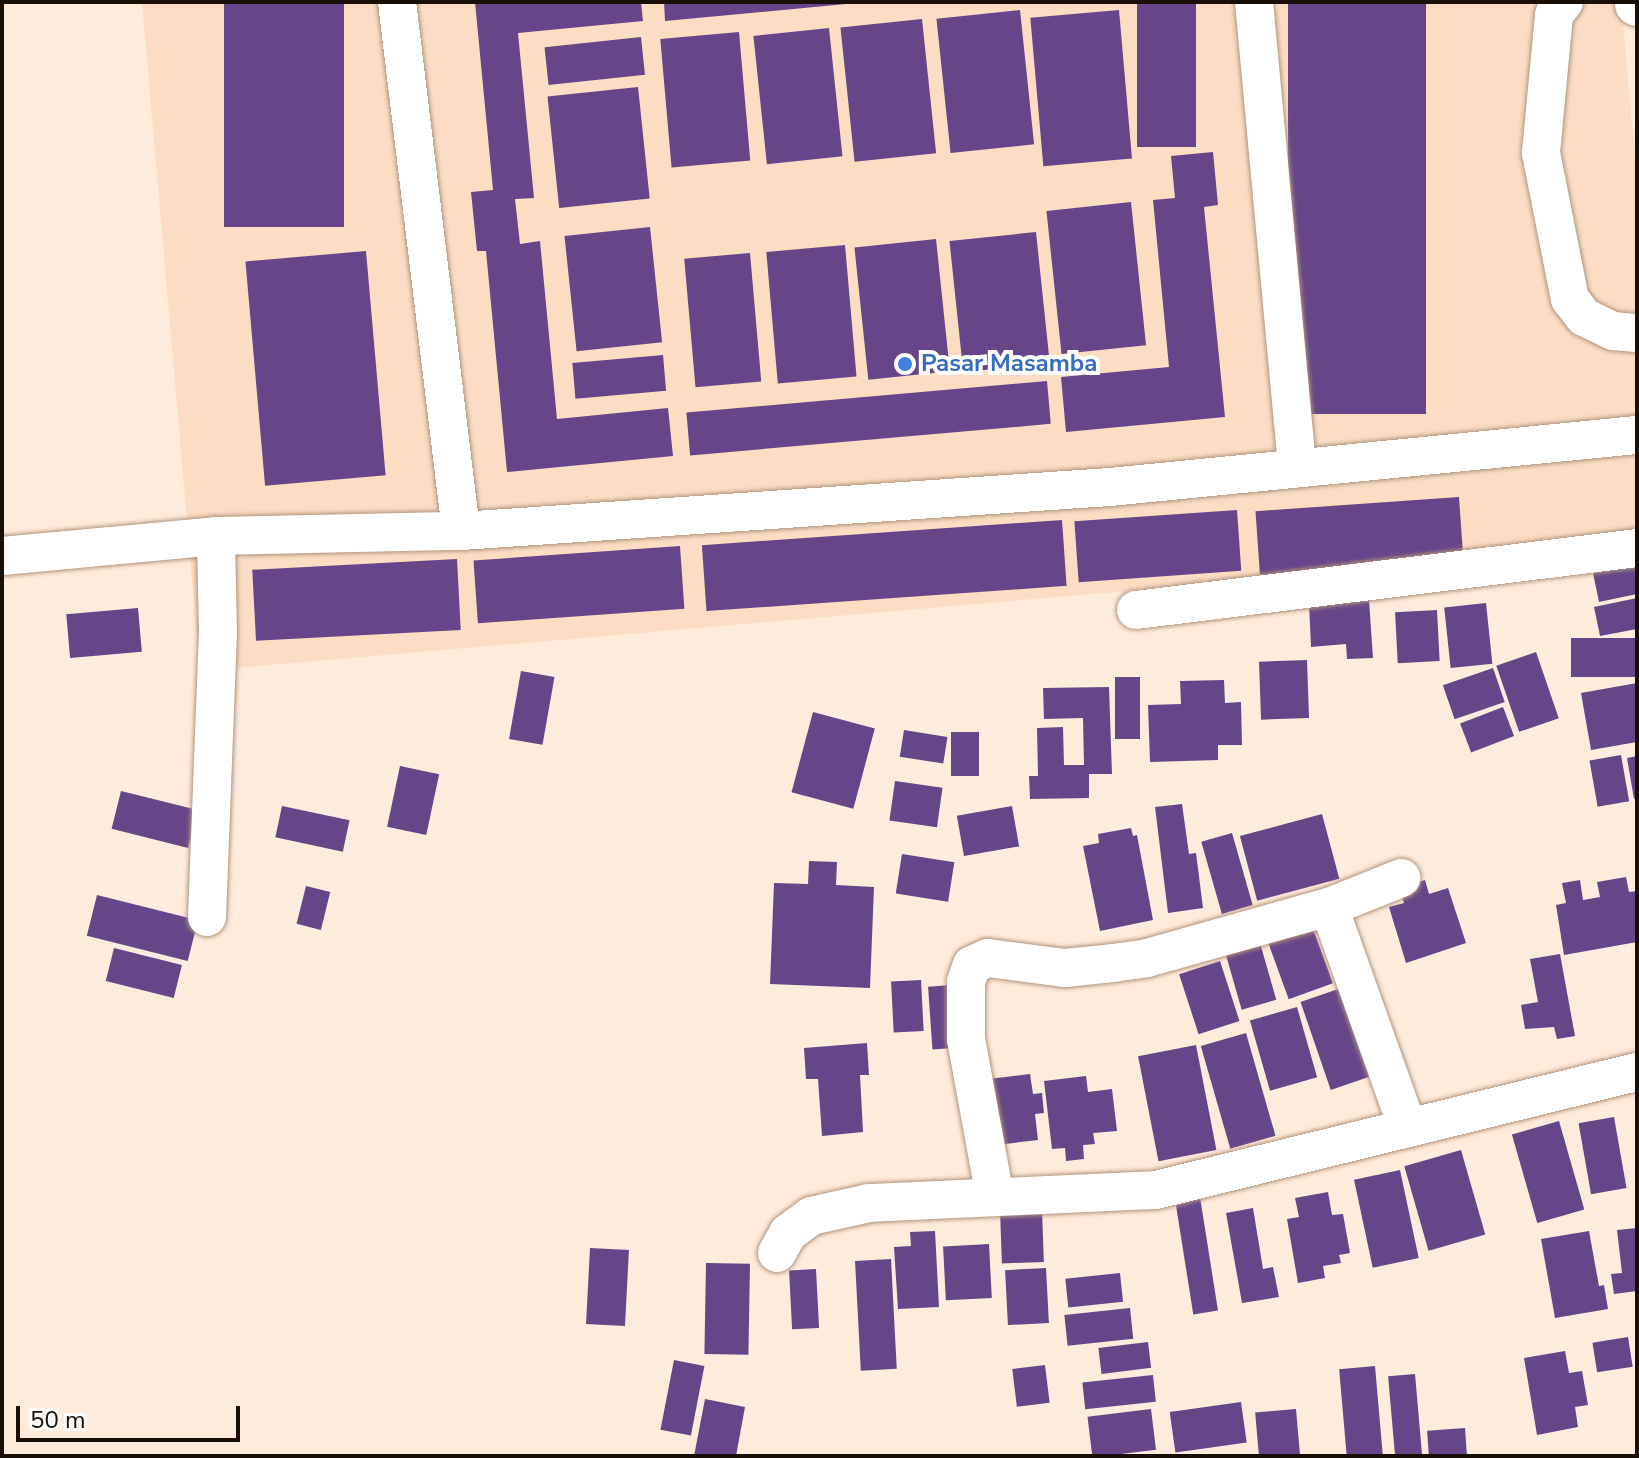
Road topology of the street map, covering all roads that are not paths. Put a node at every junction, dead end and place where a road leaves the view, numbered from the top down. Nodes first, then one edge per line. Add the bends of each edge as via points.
1 (397, 2) edge
2 (1254, 2) edge
3 (1564, 2) edge
4 (1637, 333) edge
5 (1637, 435) edge
6 (1297, 468) junction
7 (461, 531) junction
8 (216, 536) junction
9 (1637, 548) edge
10 (2, 556) edge
11 (1136, 610) dead end
12 (1401, 878) dead end
13 (1329, 907) junction
14 (207, 917) dead end
15 (1637, 1072) edge
16 (1407, 1126) junction
17 (995, 1197) junction
18 (777, 1253) dead end

1 - 7 street
2 - 6 street
3 - 4 street via 1554,15 1541,153 1570,299 1584,317 1613,331
5 - 6 street
6 - 7 street via 1110,487
7 - 8 street
8 - 10 street
8 - 14 street via 218,634
9 - 11 street
12 - 13 street
13 - 16 street
13 - 17 street via 1147,958 1065,968 988,958 972,965 966,982 966,1039
15 - 16 street
16 - 17 street via 1156,1190
17 - 18 street via 869,1203 811,1216 788,1233

